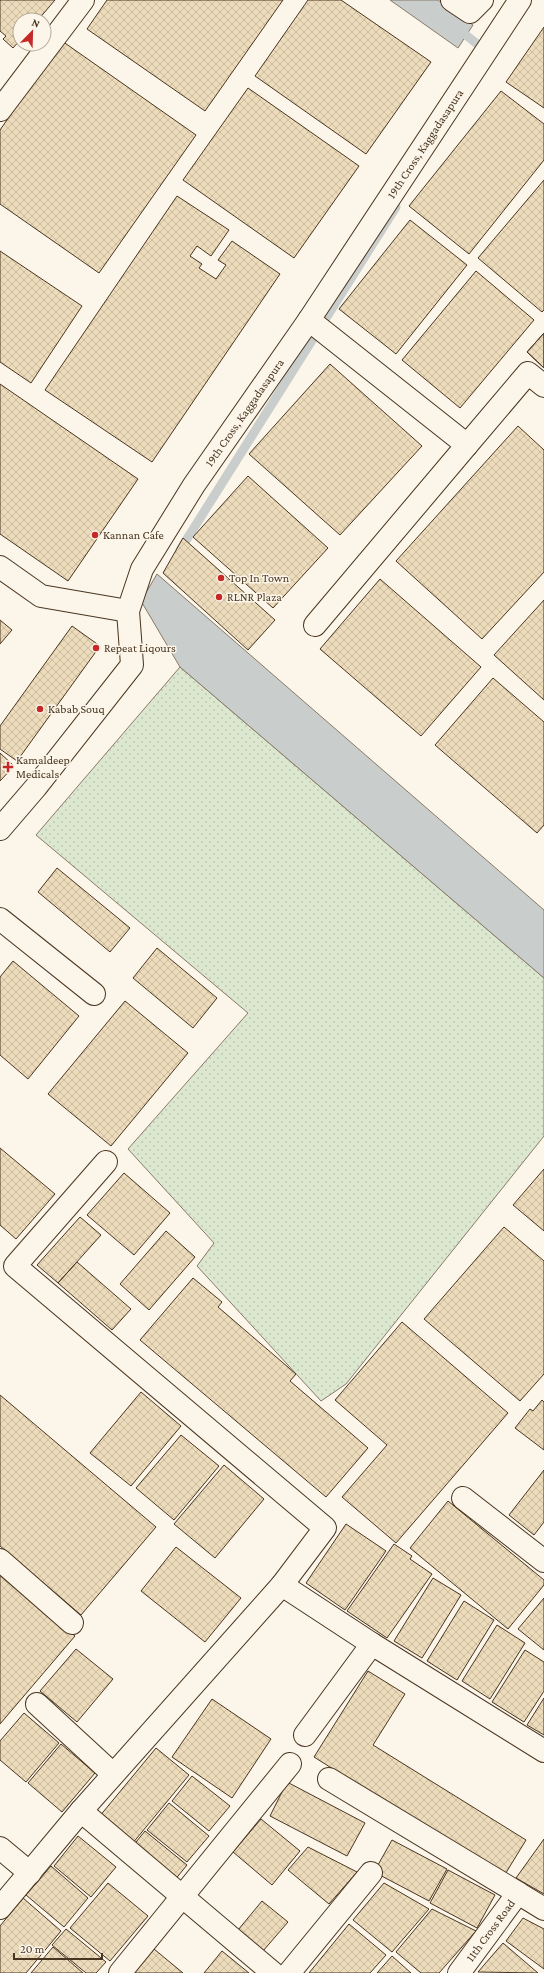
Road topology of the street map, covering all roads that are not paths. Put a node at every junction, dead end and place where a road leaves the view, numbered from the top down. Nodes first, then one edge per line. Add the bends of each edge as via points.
1 (83, 0) edge
2 (452, 0) edge
3 (482, 0) edge
4 (520, 0) edge
5 (0, 110) edge
6 (309, 320) junction
7 (544, 386) edge
8 (467, 445) junction
9 (0, 567) edge
10 (128, 611) junction
11 (315, 625) dead end
12 (0, 829) edge
13 (0, 919) edge
14 (94, 994) dead end
15 (106, 1162) dead end
16 (463, 1498) dead end
17 (0, 1560) edge
18 (544, 1561) edge
19 (282, 1585) junction
20 (72, 1623) dead end
21 (372, 1644) junction
22 (38, 1704) dead end
23 (305, 1735) dead end
24 (544, 1750) edge
25 (290, 1764) dead end
26 (113, 1774) junction
27 (329, 1779) dead end
28 (82, 1811) junction
29 (0, 1848) edge
30 (30, 1873) junction
31 (371, 1873) dead end
32 (518, 1893) junction
33 (183, 1897) junction
34 (0, 1908) edge
35 (544, 1909) edge
36 (120, 1973) edge
37 (273, 1973) edge
38 (289, 1973) edge
39 (459, 1973) edge

1 - 5 street
2 - 3 street via 470,12
4 - 6 street, 19th Cross, Kaggadasapura
6 - 8 street
6 - 10 street, 19th Cross, Kaggadasapura via 194,485 146,562
7 - 8 street via 528,373
8 - 11 street
9 - 10 street via 41,596
10 - 12 street, 19th Cross, Kaggadasapura via 132,664
13 - 14 street
15 - 19 street via 15,1266 325,1528
16 - 18 street
17 - 20 street
19 - 21 street
19 - 26 street
21 - 23 street
21 - 24 street
22 - 26 street
25 - 33 street
26 - 28 street
27 - 32 street
28 - 30 street
28 - 33 street
29 - 30 street
30 - 34 street
31 - 38 street
32 - 35 street, 11th Cross Road
32 - 39 street, 11th Cross Road
33 - 36 street
33 - 37 street

